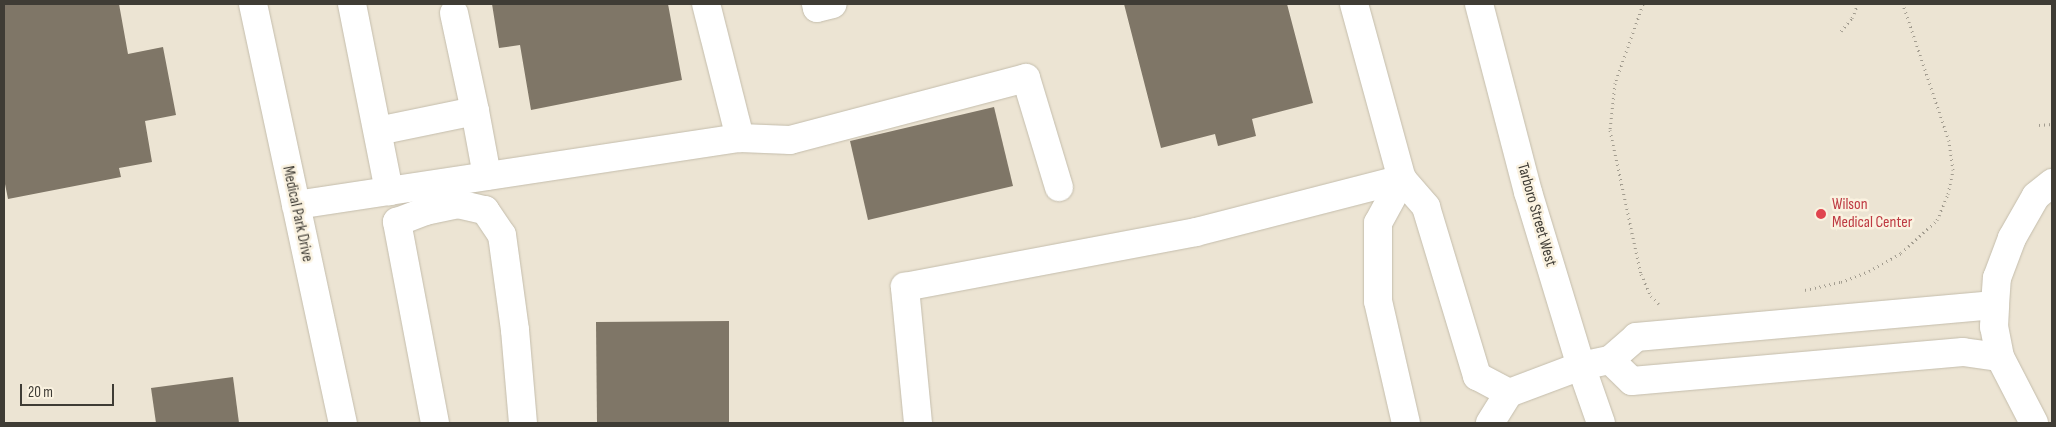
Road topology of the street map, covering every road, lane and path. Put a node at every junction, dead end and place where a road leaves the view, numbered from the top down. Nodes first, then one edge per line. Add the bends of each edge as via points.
1 (253, 4) edge
2 (352, 4) edge
3 (706, 4) edge
4 (816, 4) edge
5 (833, 4) edge
6 (1354, 4) edge
7 (1479, 4) edge
8 (1643, 4) edge
9 (1858, 4) edge
10 (1903, 4) edge
11 (454, 13) dead end
12 (1841, 31) dead end
13 (475, 112) junction
14 (2052, 124) edge
15 (2039, 125) dead end
16 (378, 131) junction
17 (740, 138) junction
18 (487, 176) junction
19 (1402, 179) junction
20 (1059, 187) dead end
21 (2044, 190) edge
22 (389, 191) junction
23 (296, 205) junction
24 (1797, 291) dead end
25 (1995, 305) junction
26 (1662, 306) dead end
27 (2000, 357) junction
28 (1610, 360) junction
29 (1580, 366) junction
30 (1509, 392) junction
31 (343, 423) edge
32 (435, 423) edge
33 (523, 423) edge
34 (918, 423) edge
35 (1406, 423) edge
36 (1490, 423) edge
37 (1601, 423) edge
38 (2034, 423) edge

1 - 23 main road, Medical Park Drive
2 - 16 main road
3 - 17 main road
4 - 5 main road via 817,8
6 - 19 main road
7 - 29 main road, Tarboro Street West via 1528,192
8 - 26 path via 1615,83 1610,130 1641,274 1651,296
9 - 12 path
10 - 24 path via 1949,141 1953,170 1948,194 1938,220 1901,253 1841,282
11 - 13 main road
13 - 16 main road
13 - 18 main road
14 - 15 path
16 - 22 main road
17 - 18 main road
17 - 20 main road via 790,140 1026,78
18 - 22 main road
19 - 30 main road via 1426,207 1477,376
19 - 34 main road via 1196,232 905,287
19 - 35 main road via 1378,223 1378,301
21 - 25 main road via 2012,238 1997,278
22 - 23 main road
23 - 31 main road, Medical Park Drive
25 - 27 main road via 1994,326
25 - 28 main road via 1636,337
27 - 28 main road via 1963,352 1632,380
27 - 38 main road
28 - 29 main road
29 - 30 main road
29 - 37 main road, Tarboro Street West
30 - 36 main road
32 - 33 main road via 397,222 425,211 458,204 485,210 502,234

